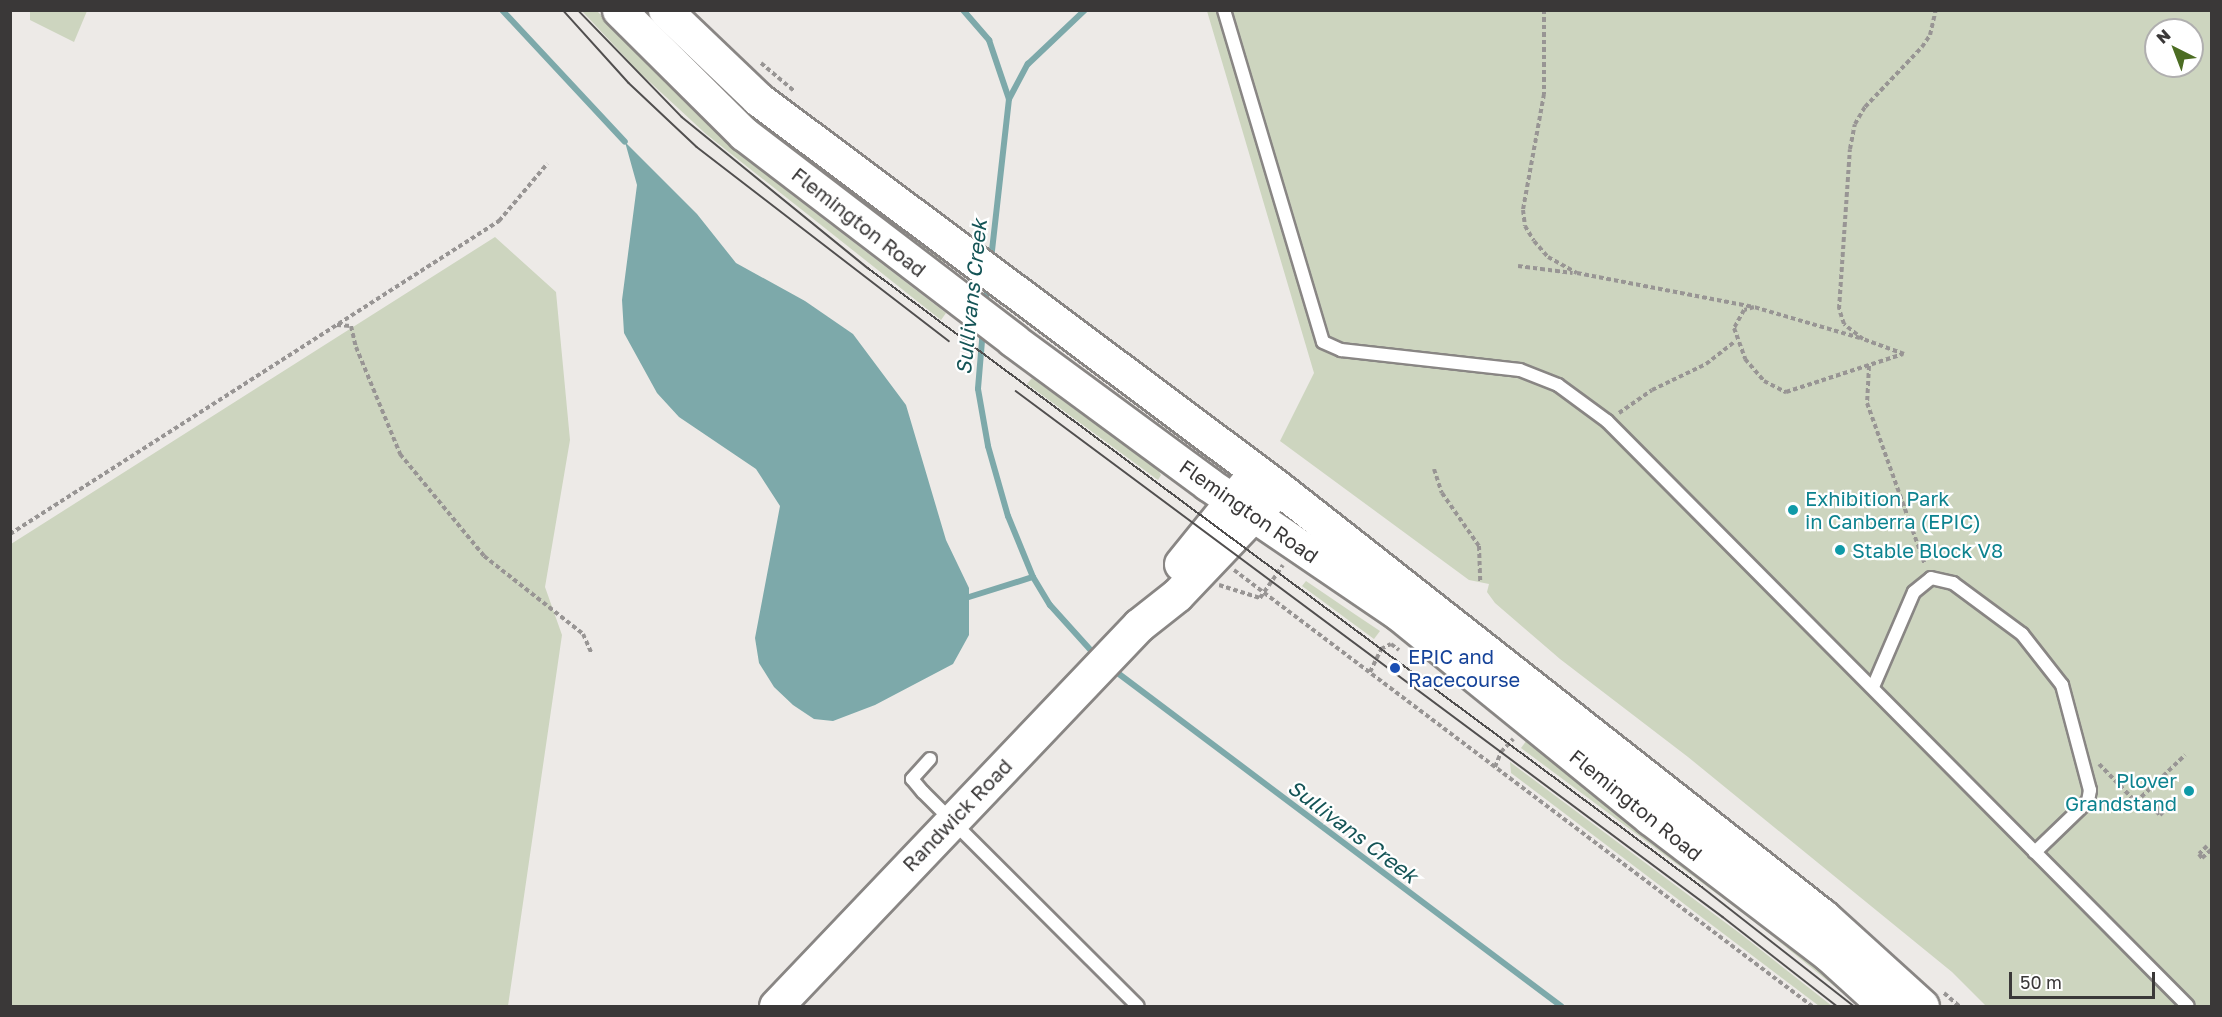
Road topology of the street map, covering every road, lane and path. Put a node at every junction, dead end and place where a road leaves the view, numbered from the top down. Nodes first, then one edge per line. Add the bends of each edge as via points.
1 (618, 10) edge
2 (665, 10) edge
3 (1224, 10) edge
4 (1544, 10) edge
5 (1936, 10) edge
6 (548, 164) dead end
7 (1518, 266) dead end
8 (1577, 273) junction
9 (1755, 307) junction
10 (336, 325) junction
11 (1863, 339) junction
12 (1735, 341) junction
13 (1869, 366) junction
14 (1607, 421) junction
15 (1434, 469) dead end
16 (1266, 479) junction
17 (1244, 509) junction
18 (10, 534) edge
19 (1216, 556) junction
20 (1931, 578) junction
21 (1480, 582) dead end
22 (1131, 633) junction
23 (592, 654) dead end
24 (1409, 657) dead end
25 (1370, 672) junction
26 (1874, 687) junction
27 (1508, 730) dead end
28 (2077, 741) junction
29 (2185, 756) dead end
30 (930, 759) dead end
31 (1495, 767) junction
32 (2175, 800) dead end
33 (2165, 802) dead end
34 (1660, 808) junction
35 (951, 821) junction
36 (2035, 852) junction
37 (776, 1006) edge
38 (1138, 1006) edge
39 (1812, 1006) edge
40 (1885, 1006) edge
41 (1922, 1006) edge
42 (2188, 1006) edge

1 - 17 main road, Flemington Road via 744,134 1012,340
2 - 16 main road, Flemington Road via 758,99
3 - 14 lane via 1323,342 1341,350 1520,370 1558,385
4 - 8 path via 1544,94 1523,210 1525,226 1548,257
5 - 11 path via 1930,35 1922,47 1865,107 1855,124 1839,309 1844,324
6 - 10 path via 499,221
7 - 8 path
8 - 9 path
9 - 11 path
9 - 12 path via 1744,310 1736,320
10 - 18 path
10 - 23 path via 351,326 400,454 484,556 583,634
11 - 13 path via 1904,354
12 - 13 path via 1764,381 1786,392
12 - 14 path via 1706,364 1652,390
13 - 20 path via 1867,403 1914,541
14 - 26 lane
15 - 21 path via 1442,493 1479,546
16 - 17 main road, Randwick Road
16 - 34 main road, Flemington Road
17 - 19 main road, Randwick Road
17 - 22 main road, Randwick Road via 1165,584
17 - 34 main road, Flemington Road via 1398,613
19 - 22 main road, Randwick Road
19 - 25 path
20 - 26 lane via 1914,592
20 - 28 lane via 1953,583 2022,634 2062,686
22 - 35 main road, Randwick Road
24 - 25 path via 1391,644 1381,649
25 - 31 path
26 - 36 lane
27 - 31 path via 1517,737 1501,752
28 - 29 path via 2136,802
28 - 36 lane via 2090,790 2088,801
30 - 35 lane via 912,779
31 - 39 path
32 - 33 path via 2160,815 2156,811
34 - 40 main road, Flemington Road
34 - 41 main road, Flemington Road via 1824,917
35 - 37 main road, Randwick Road
35 - 38 lane
36 - 42 lane

